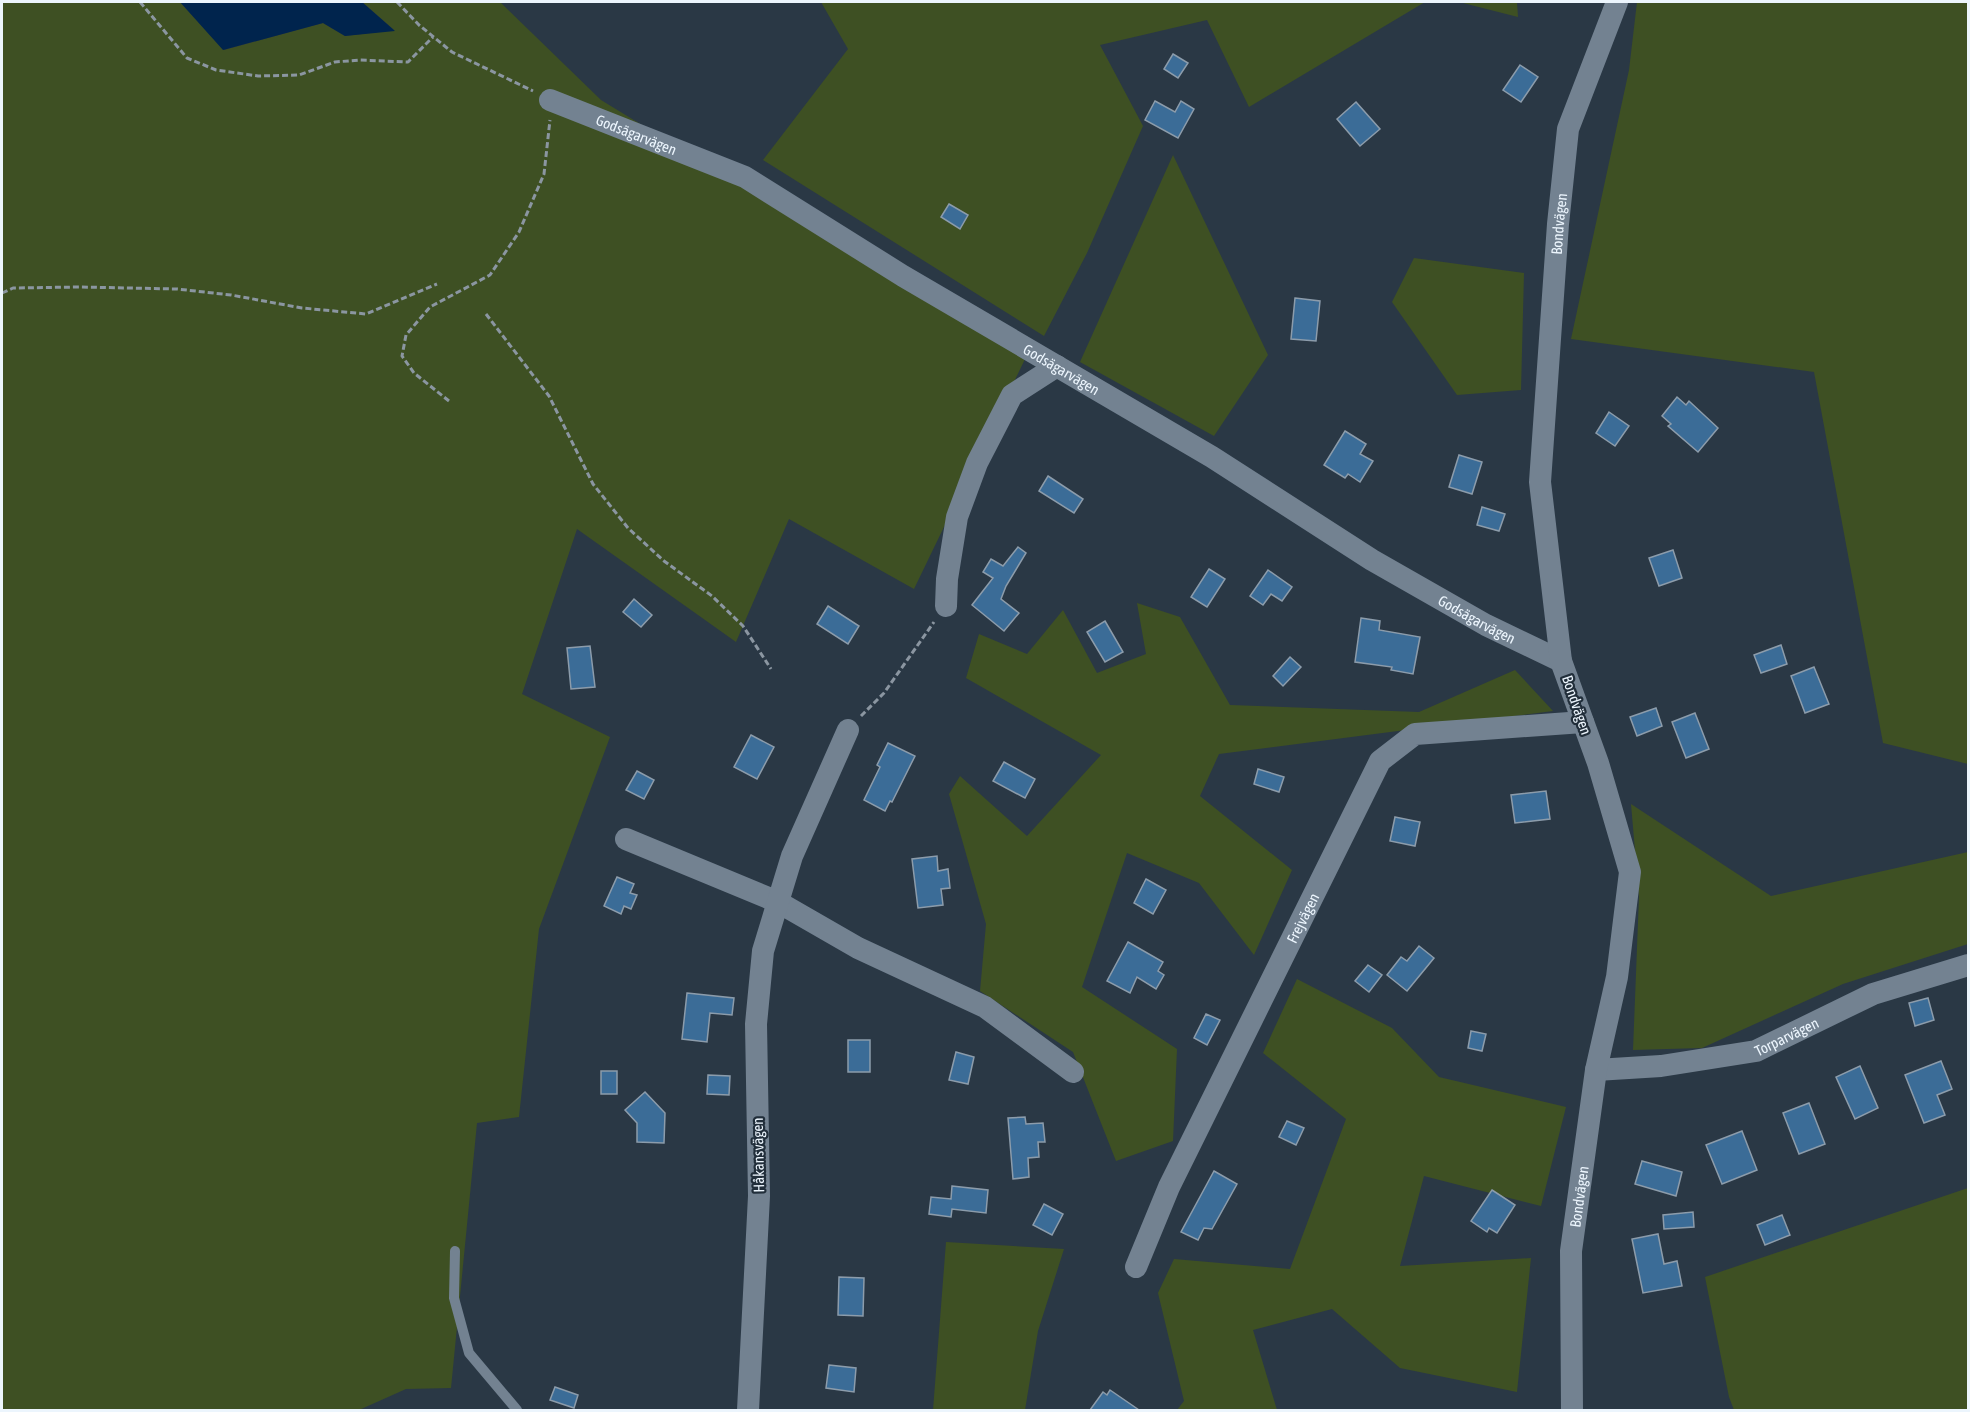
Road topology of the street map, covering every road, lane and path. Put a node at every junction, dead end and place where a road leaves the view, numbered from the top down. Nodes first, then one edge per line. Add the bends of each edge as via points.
1 (140, 2) edge
2 (397, 2) edge
3 (1617, 2) edge
4 (433, 37) junction
5 (550, 100) junction
6 (437, 284) dead end
7 (2, 293) edge
8 (486, 314) dead end
9 (1056, 366) junction
10 (449, 401) dead end
11 (946, 606) joint
12 (1561, 661) junction
13 (771, 669) dead end
14 (1583, 722) junction
15 (848, 730) joint
16 (626, 839) dead end
17 (778, 902) junction
18 (1968, 965) edge
19 (1596, 1070) junction
20 (1073, 1072) dead end
21 (455, 1251) dead end
22 (1136, 1267) dead end
23 (517, 1410) edge
24 (748, 1410) edge
25 (1572, 1410) edge

1 - 4 path via 187,58 216,70 258,76 299,75 335,62 408,62
2 - 4 path
3 - 12 street, Bondvägen via 1568,129 1558,224 1540,482
4 - 5 path via 452,52
5 - 9 street, Godsägarvägen via 745,177
5 - 10 path via 544,174 519,231 490,275 430,307 406,334 402,356 414,373
6 - 7 path via 366,314 177,289 14,288
8 - 13 path via 549,396 593,484 628,528 743,626
9 - 11 street via 1012,395 977,463 957,517
9 - 12 street, Godsägarvägen via 1212,456 1372,560 1486,625
11 - 15 path via 884,693
12 - 14 street, Bondvägen
14 - 19 street, Bondvägen via 1630,872 1617,977
14 - 22 street, Frejvägen via 1415,734 1380,761 1169,1187
15 - 17 street, Håkansvägen via 792,856
16 - 17 street
17 - 20 street via 858,948 985,1007
17 - 24 street, Håkansvägen via 764,951 756,1024 759,1196
18 - 19 street, Torparvägen via 1873,994 1756,1051 1661,1066
19 - 25 street, Bondvägen via 1571,1251
21 - 23 lane via 454,1299 469,1353

